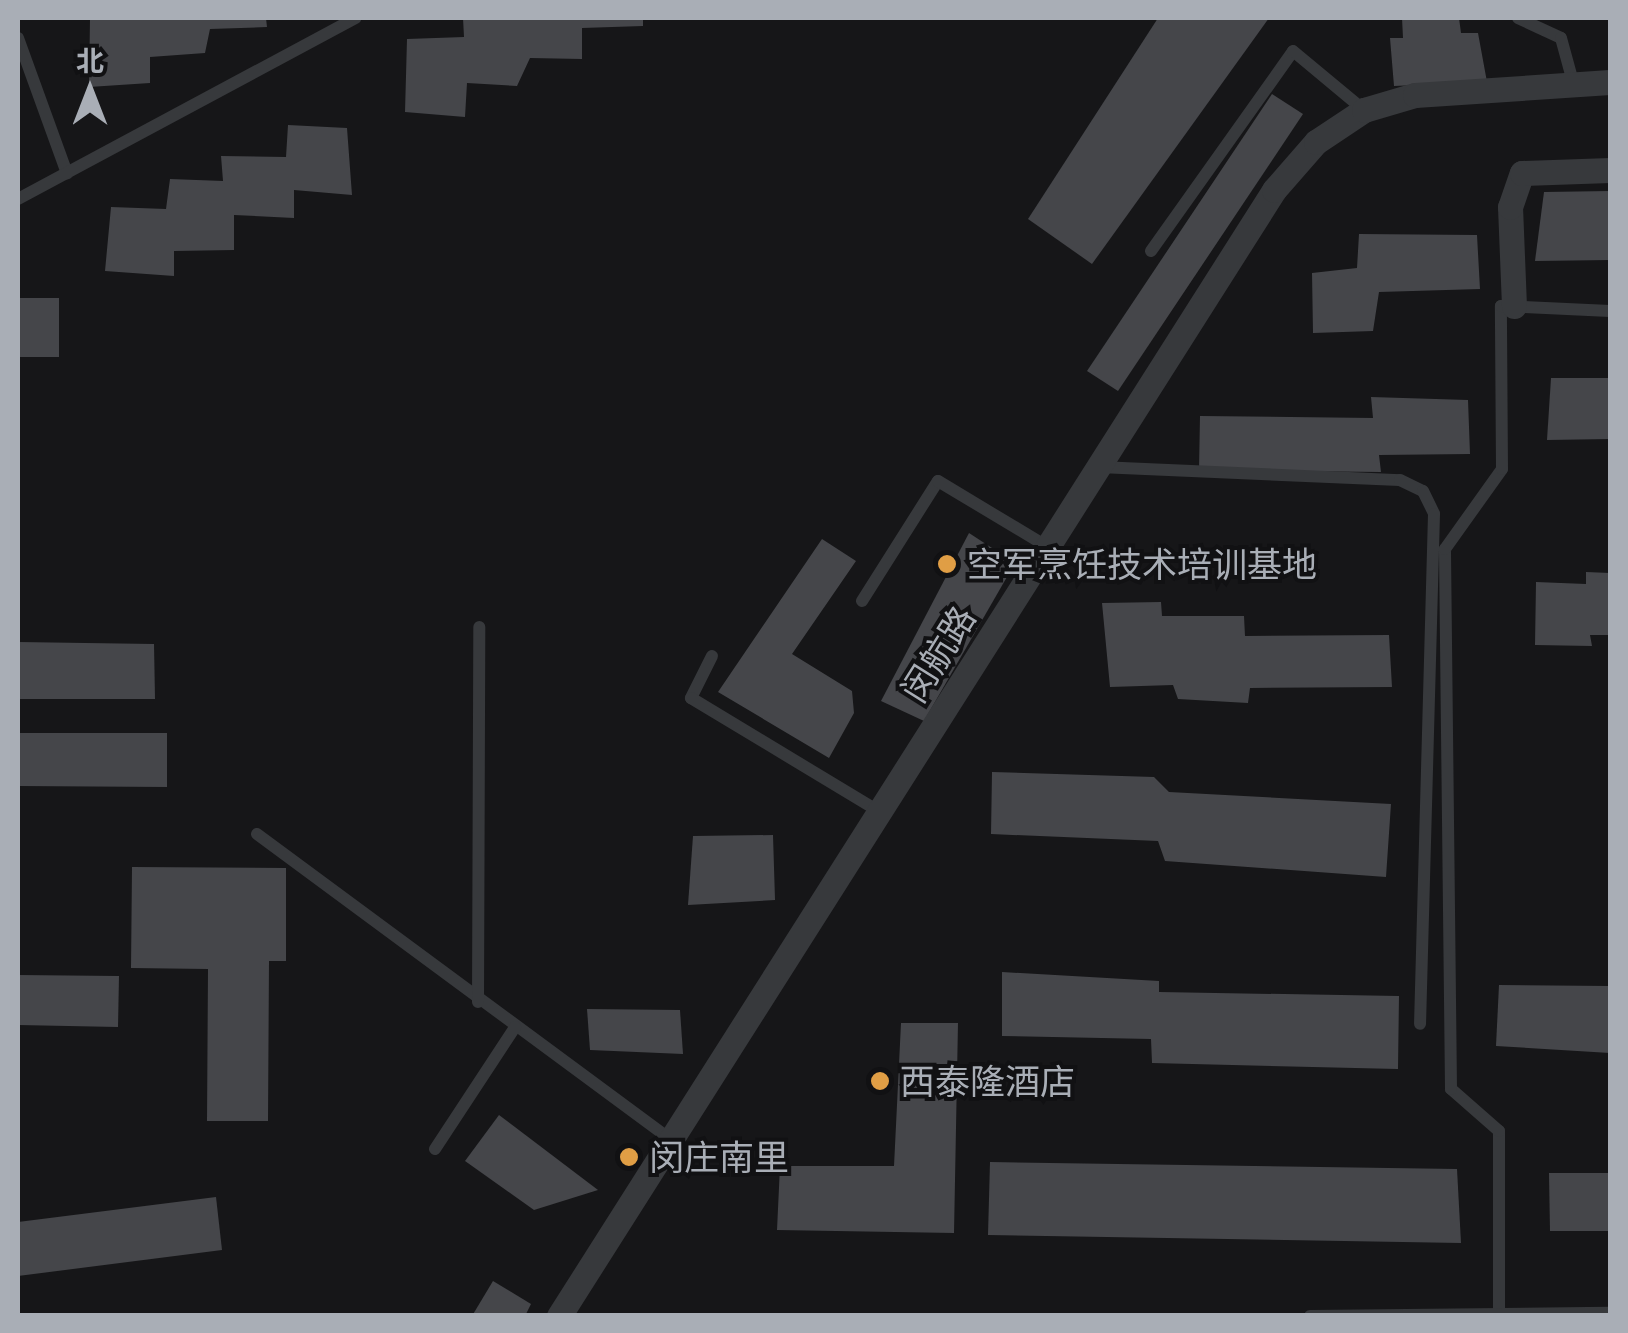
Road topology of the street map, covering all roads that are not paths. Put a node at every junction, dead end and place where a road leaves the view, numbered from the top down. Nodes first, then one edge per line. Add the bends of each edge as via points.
1 (355, 18) edge
2 (1518, 18) edge
3 (18, 38) edge
4 (1572, 82) junction
5 (1610, 82) edge
6 (1364, 110) junction
7 (1610, 170) edge
8 (67, 172) junction
9 (18, 199) edge
10 (1151, 251) dead end
11 (1514, 306) junction
12 (1610, 310) edge
13 (1099, 467) junction
14 (1048, 547) junction
15 (862, 601) dead end
16 (479, 627) dead end
17 (712, 656) dead end
18 (880, 812) junction
19 (257, 834) dead end
20 (478, 1002) junction
21 (1420, 1024) dead end
22 (514, 1028) junction
23 (670, 1139) junction
24 (434, 1150) dead end
25 (1610, 1312) edge
26 (1499, 1314) edge
27 (559, 1316) edge
28 (1310, 1316) edge

1 - 8 lane
2 - 4 lane via 1561,38
3 - 8 lane
4 - 5 street, 闵航路
4 - 6 street, 闵航路 via 1415,95
6 - 10 lane via 1293,51
6 - 13 street, 闵航路 via 1316,142 1274,190
7 - 11 street via 1522,172 1510,207
8 - 9 lane
11 - 12 lane
11 - 26 lane via 1502,306 1502,468 1444,549 1451,1089 1499,1131
13 - 14 street, 闵航路
13 - 21 lane via 1400,480 1423,491 1434,514
14 - 15 lane via 938,482
14 - 18 street, 闵航路
16 - 20 lane
17 - 18 lane via 692,698
18 - 23 street, 闵航路
19 - 20 lane
20 - 22 lane
22 - 23 lane
22 - 24 lane
23 - 27 street, 闵航路
25 - 26 lane
26 - 28 lane

